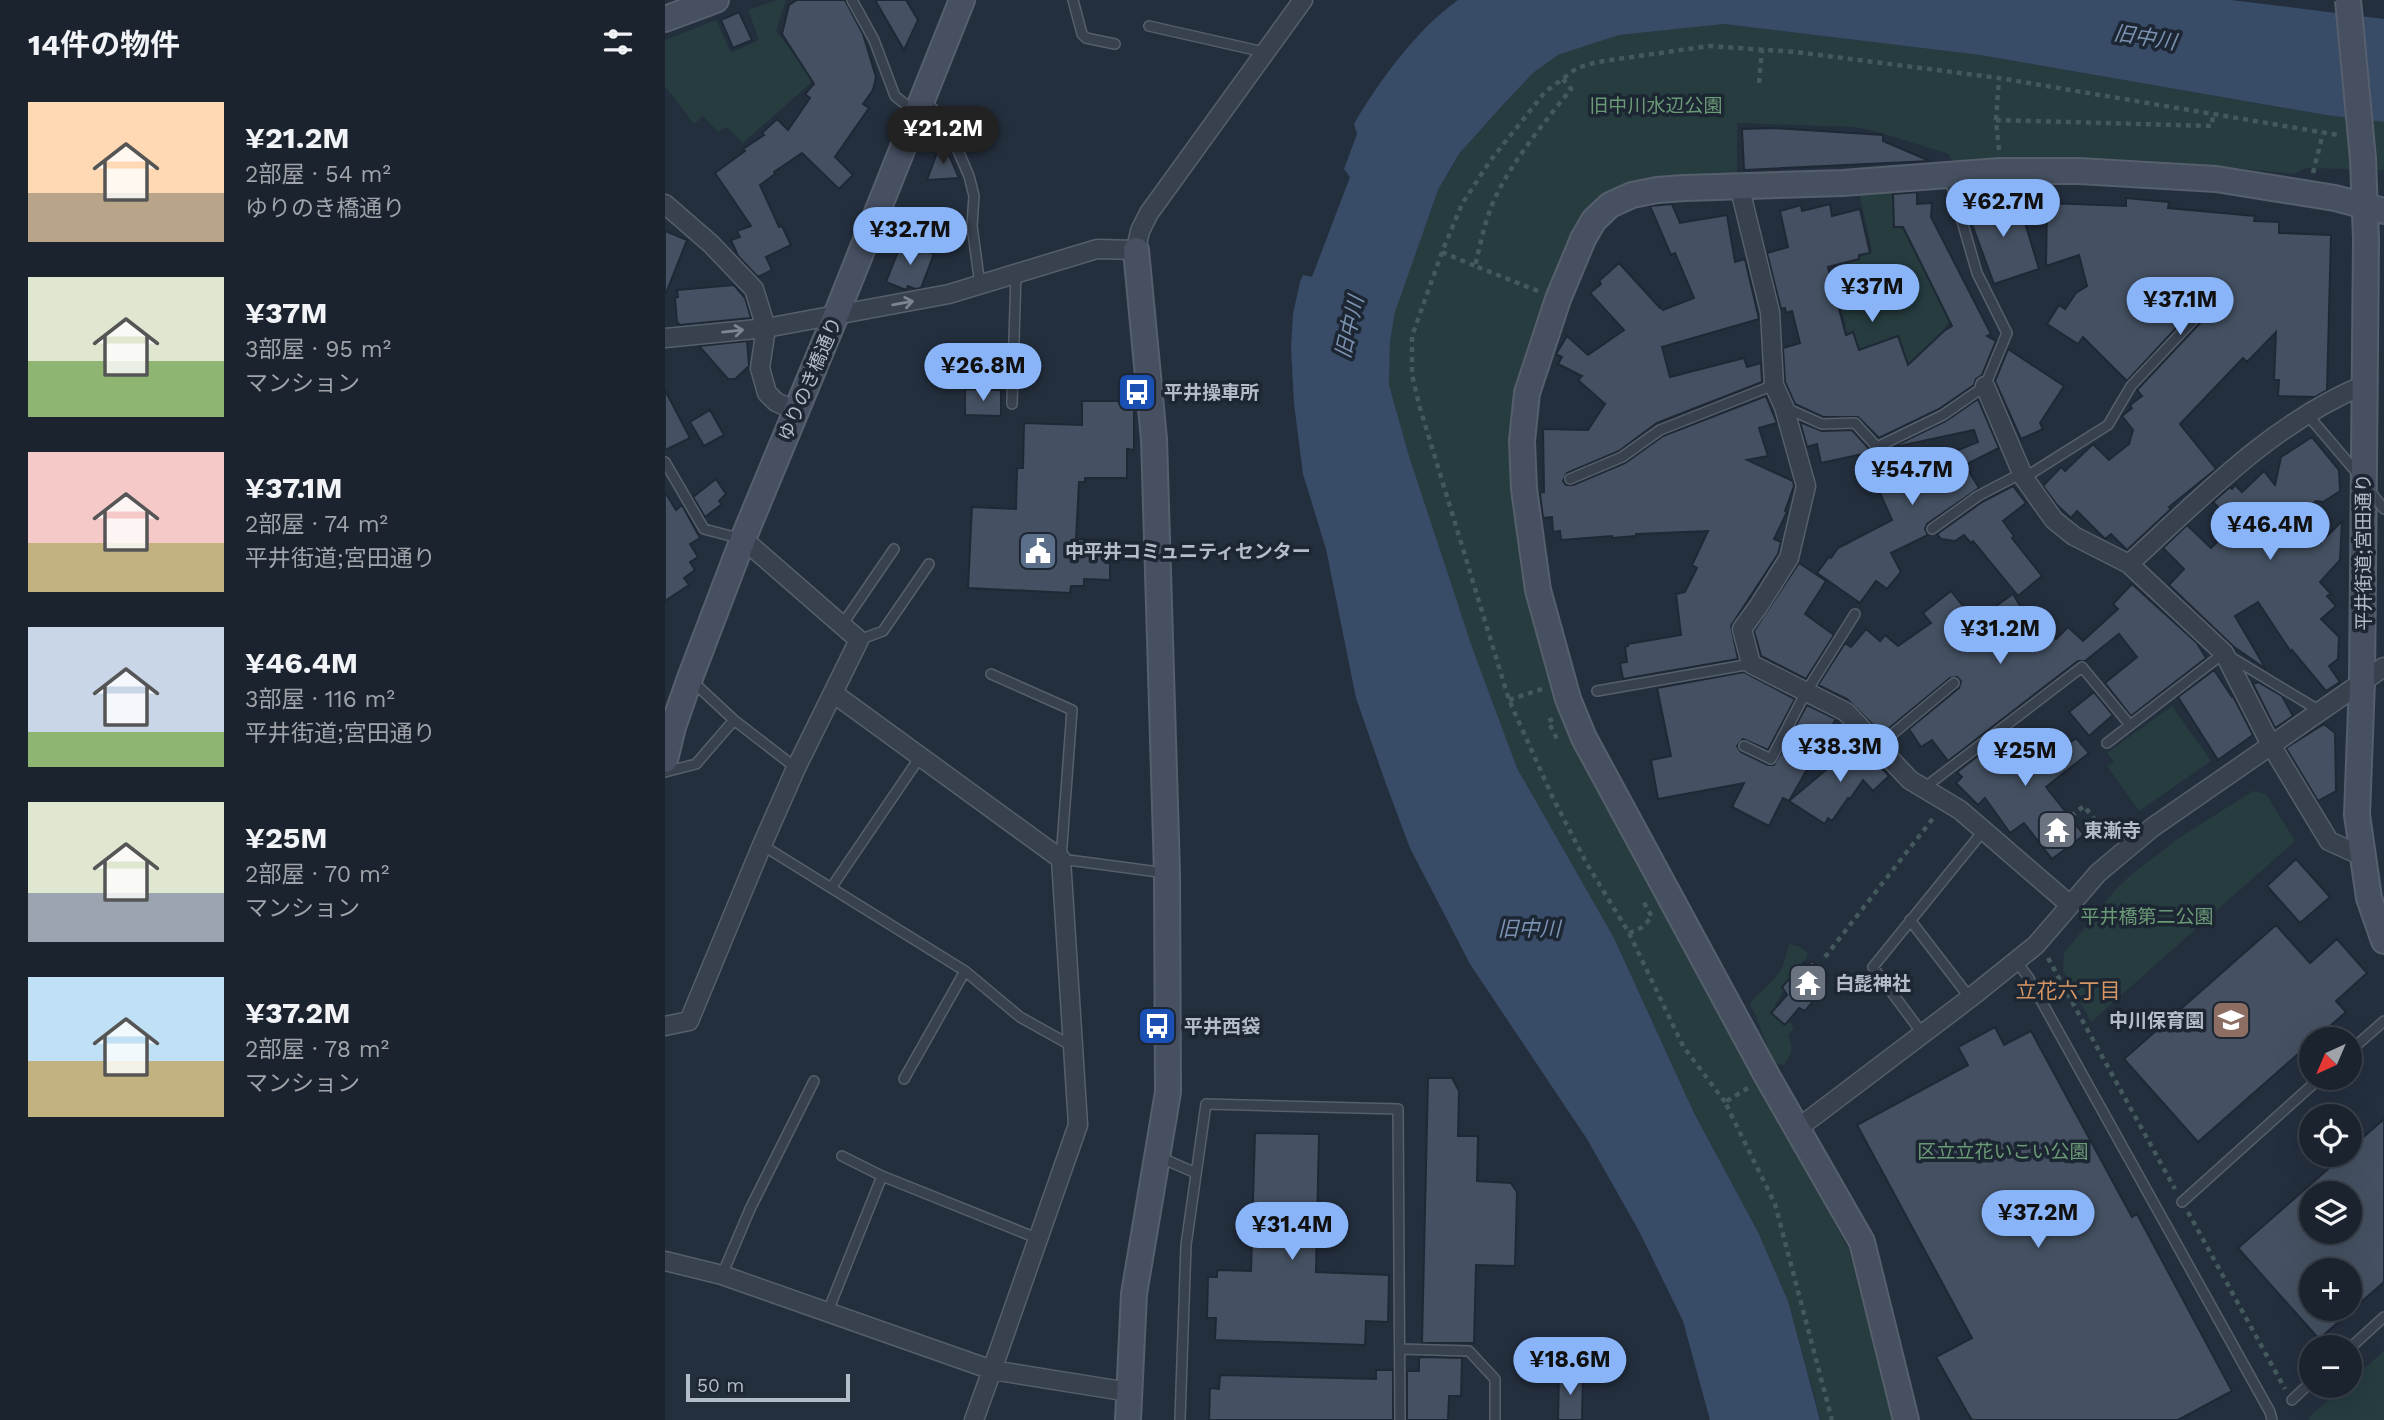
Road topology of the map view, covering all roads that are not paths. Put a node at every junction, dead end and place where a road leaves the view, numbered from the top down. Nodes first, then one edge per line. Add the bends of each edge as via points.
1 (716, 0) edge
2 (852, 0) edge
3 (962, 0) edge
4 (1073, 0) edge
5 (1303, 0) edge
6 (1318, 0) edge
7 (2348, 0) edge
8 (665, 19) edge
9 (1287, 24) junction
10 (1149, 26) dead end
11 (1115, 44) dead end
12 (1264, 52) junction
13 (920, 106) junction
14 (1948, 174) junction
15 (1739, 185) junction
16 (665, 204) edge
17 (2374, 209) edge
18 (1136, 250) junction
19 (1016, 274) junction
20 (980, 285) junction
21 (2208, 298) dead end
22 (836, 315) junction
23 (766, 328) junction
24 (665, 338) edge
25 (1774, 385) junction
26 (2364, 385) junction
27 (1985, 386) junction
28 (1012, 404) dead end
29 (1784, 407) junction
30 (796, 411) junction
31 (2306, 413) junction
32 (665, 462) edge
33 (2023, 475) junction
34 (1570, 479) dead end
35 (2364, 481) junction
36 (2384, 509) edge
37 (1932, 528) dead end
38 (743, 539) junction
39 (894, 549) dead end
40 (929, 564) dead end
41 (2129, 564) junction
42 (1855, 614) dead end
43 (842, 625) junction
44 (859, 640) junction
45 (2224, 653) junction
46 (1751, 664) junction
47 (2384, 667) edge
48 (991, 674) dead end
49 (690, 678) junction
50 (2362, 682) junction
51 (1954, 683) dead end
52 (1597, 691) dead end
53 (1807, 692) junction
54 (833, 693) junction
55 (2321, 711) junction
56 (734, 720) junction
57 (2130, 725) junction
58 (2107, 743) dead end
59 (2271, 745) junction
60 (1744, 746) dead end
61 (1878, 746) junction
62 (920, 757) junction
63 (665, 760) edge
64 (796, 768) junction
65 (665, 772) edge
66 (1924, 788) junction
67 (1984, 830) junction
68 (762, 845) junction
69 (2361, 856) junction
70 (1061, 859) junction
71 (1167, 873) junction
72 (831, 888) junction
73 (2070, 905) junction
74 (1910, 920) junction
75 (2384, 941) edge
76 (2016, 961) junction
77 (965, 971) junction
78 (1970, 998) junction
79 (2384, 1021) edge
80 (665, 1026) edge
81 (1922, 1033) junction
82 (2363, 1040) edge
83 (1072, 1046) junction
84 (904, 1079) dead end
85 (814, 1081) dead end
86 (2307, 1090) edge
87 (1797, 1129) junction
88 (842, 1156) dead end
89 (1158, 1156) junction
90 (1196, 1173) junction
91 (882, 1176) junction
92 (2182, 1202) road end
93 (1039, 1239) junction
94 (665, 1261) edge
95 (722, 1275) junction
96 (828, 1311) junction
97 (2384, 1317) edge
98 (2362, 1337) edge
99 (1400, 1349) junction
100 (992, 1370) junction
101 (1129, 1392) junction
102 (2299, 1393) edge
103 (2292, 1400) road end
104 (974, 1420) edge
105 (1128, 1420) edge
106 (1180, 1420) edge
107 (1401, 1420) edge
108 (1495, 1420) edge
109 (1906, 1420) edge
110 (2272, 1420) edge

1 - 8 street
2 - 13 lane via 874,40 895,96
3 - 13 street, ゆりのき橋通り
4 - 11 lane via 1082,34
5 - 9 street
6 - 9 street
7 - 17 street, 平井街道;宮田通り, bridge via 2363,159
9 - 12 street
10 - 12 lane
12 - 18 street via 1149,213
13 - 20 lane via 947,125 969,176
13 - 22 street, ゆりのき橋通り
14 - 15 street
14 - 17 street via 2092,172 2216,180 2335,198
14 - 27 lane via 1977,273 2007,333
15 - 25 street via 1770,312
15 - 87 street via 1632,195 1610,205 1594,220 1558,299 1527,393 1522,440 1524,489 1538,590 1568,699 1584,738
16 - 23 street via 754,289
17 - 26 street, 平井街道;宮田通り
18 - 19 street via 1097,249
18 - 71 street via 1154,439
19 - 20 street
19 - 28 lane
22 -> 20 street
21 - 33 lane via 2197,316 2131,386 2108,425
22 - 23 street
22 - 30 street, ゆりのき橋通り
24 -> 23 street
23 - 30 street via 760,368 767,393
25 - 29 street
25 - 34 lane via 1660,430 1622,457
26 - 31 street
26 - 35 street, 平井街道;宮田通り
27 - 29 lane via 1943,415 1877,447 1855,423 1822,424
27 - 33 street
29 - 46 street via 1806,486 1789,558 1742,629
30 - 38 street, ゆりのき橋通り
31 - 35 lane
31 - 41 street via 2219,482
32 - 38 lane via 703,528
33 - 37 lane via 1977,496
33 - 41 street via 2054,520 2074,536
35 - 36 lane
35 - 50 street, 平井街道;宮田通り
38 - 43 street
38 - 49 street, ゆりのき橋通り
39 - 43 lane
40 - 44 lane via 883,631
41 - 45 street
42 - 53 lane
43 - 44 street
44 - 54 street
45 - 55 lane
45 - 57 lane
45 - 59 street
46 - 52 lane
46 - 53 street
47 - 50 street
48 - 70 lane via 1072,710
49 - 56 lane
49 - 63 street, ゆりのき橋通り
50 - 55 street
50 - 69 street, 平井街道;宮田通り via 2357,815
51 - 61 lane
53 - 60 lane via 1771,759
53 - 61 street via 1846,712
54 - 62 street
54 - 64 street
55 - 59 street
56 - 64 lane
56 - 65 lane via 696,764
57 - 58 lane
57 - 66 lane via 2082,667
59 - 69 street via 2329,841
59 - 73 street via 2119,853
61 - 66 street via 1910,780
62 - 70 street
62 - 72 lane
64 - 68 street
66 - 67 street
67 - 73 street
67 - 74 lane
68 - 72 lane
68 - 80 street via 689,1021
69 - 75 street, 平井街道;宮田通り
70 - 71 lane
70 - 83 street
71 - 89 street via 1168,1092
72 - 77 lane
73 - 76 street
74 - 78 lane
74 - 81 lane via 1873,967
76 - 78 street
76 - 110 lane
77 - 83 lane via 1020,1017
77 - 84 lane
78 - 81 street
79 - 82 lane
81 - 87 street
83 - 93 street via 1078,1125
85 - 95 lane
86 - 92 lane
87 - 109 street via 1862,1242
88 - 91 lane
89 - 90 lane
89 - 101 street via 1134,1294
90 - 99 lane via 1206,1104 1398,1110
90 - 106 lane via 1186,1245
91 - 93 lane
91 - 96 lane
93 - 100 street
94 - 95 street
95 - 96 street
96 - 100 street
97 - 98 lane
99 - 107 lane
99 - 108 lane via 1469,1351 1495,1379
100 - 101 street
100 - 104 street
101 - 105 street
102 - 103 lane

